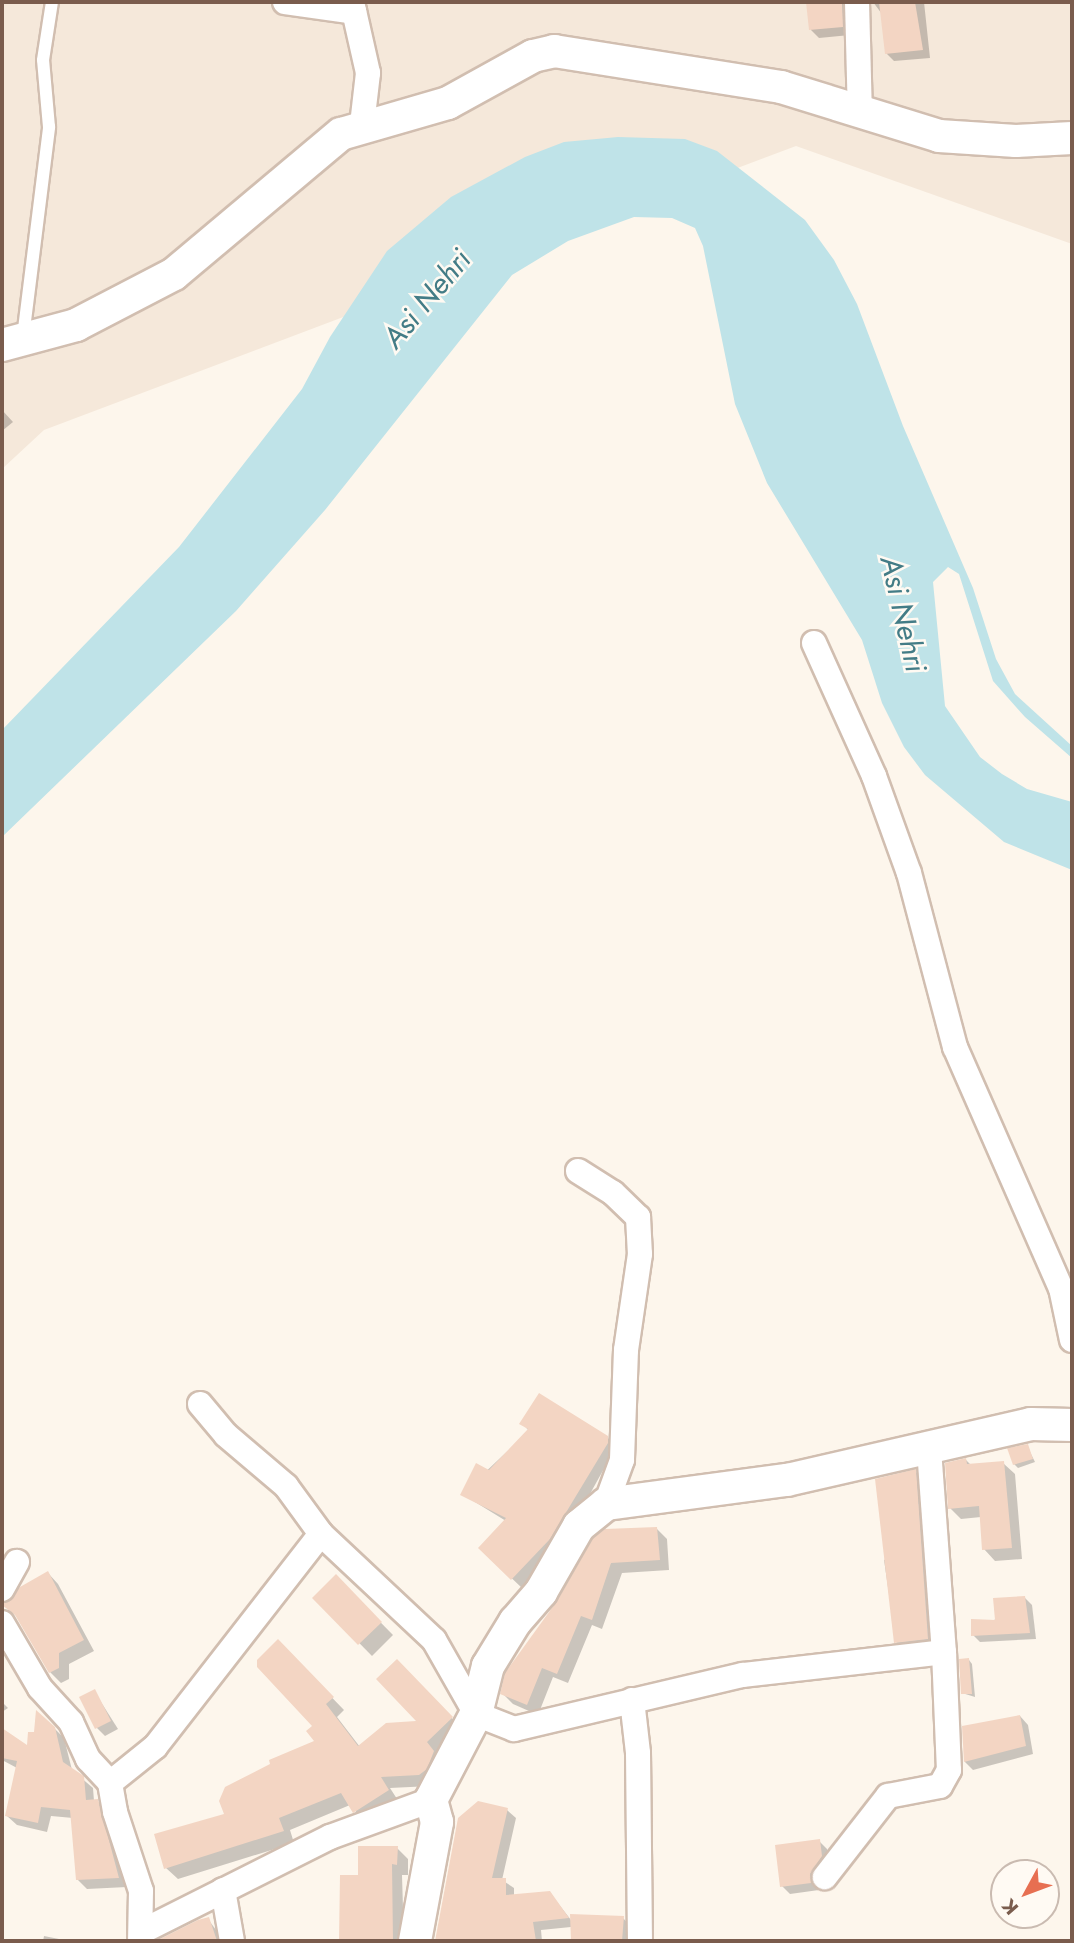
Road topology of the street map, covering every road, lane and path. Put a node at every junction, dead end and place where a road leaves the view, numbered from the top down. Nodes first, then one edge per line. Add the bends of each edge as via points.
1 (52, 2) edge
2 (285, 2) edge
3 (857, 2) edge
4 (353, 7) edge
5 (860, 113) junction
6 (362, 125) junction
7 (1072, 138) edge
8 (12, 343) edge
9 (814, 643) dead end
10 (578, 1171) dead end
11 (1068, 1299) edge
12 (1072, 1340) edge
13 (200, 1404) dead end
14 (1072, 1425) edge
15 (929, 1448) junction
16 (606, 1504) junction
17 (321, 1534) junction
18 (17, 1562) dead end
19 (2, 1589) edge
20 (2, 1623) edge
21 (944, 1652) junction
22 (632, 1700) junction
23 (476, 1714) junction
24 (110, 1783) junction
25 (431, 1800) junction
26 (825, 1877) dead end
27 (223, 1890) junction
28 (141, 1936) edge
29 (232, 1941) edge
30 (415, 1941) edge
31 (640, 1941) edge

1 - 8 lane via 43,60 49,127
2 - 4 street
3 - 5 street
4 - 6 street via 368,73
5 - 6 street via 781,87 554,51 523,61 448,103
5 - 7 street via 939,136 1016,141
6 - 8 street via 321,149 174,274 85,321
9 - 11 street via 874,776 909,873 955,1047
10 - 16 street via 613,1193 638,1217 640,1254 625,1350 622,1460
11 - 12 street
13 - 17 street via 226,1435 286,1486
14 - 15 street via 1031,1424
15 - 16 street via 787,1479
15 - 21 street
16 - 23 street via 579,1526 541,1592 488,1665
17 - 23 street via 434,1640
17 - 24 street via 155,1747
18 - 19 street
20 - 24 street via 40,1688 71,1722 88,1759
21 - 22 street via 743,1675
21 - 26 street via 949,1770 940,1786 888,1796
22 - 23 street via 514,1729
22 - 31 street via 638,1753
23 - 25 street
24 - 28 street via 141,1891
25 - 27 street via 330,1837
25 - 30 street via 437,1822
27 - 28 street
27 - 29 street

